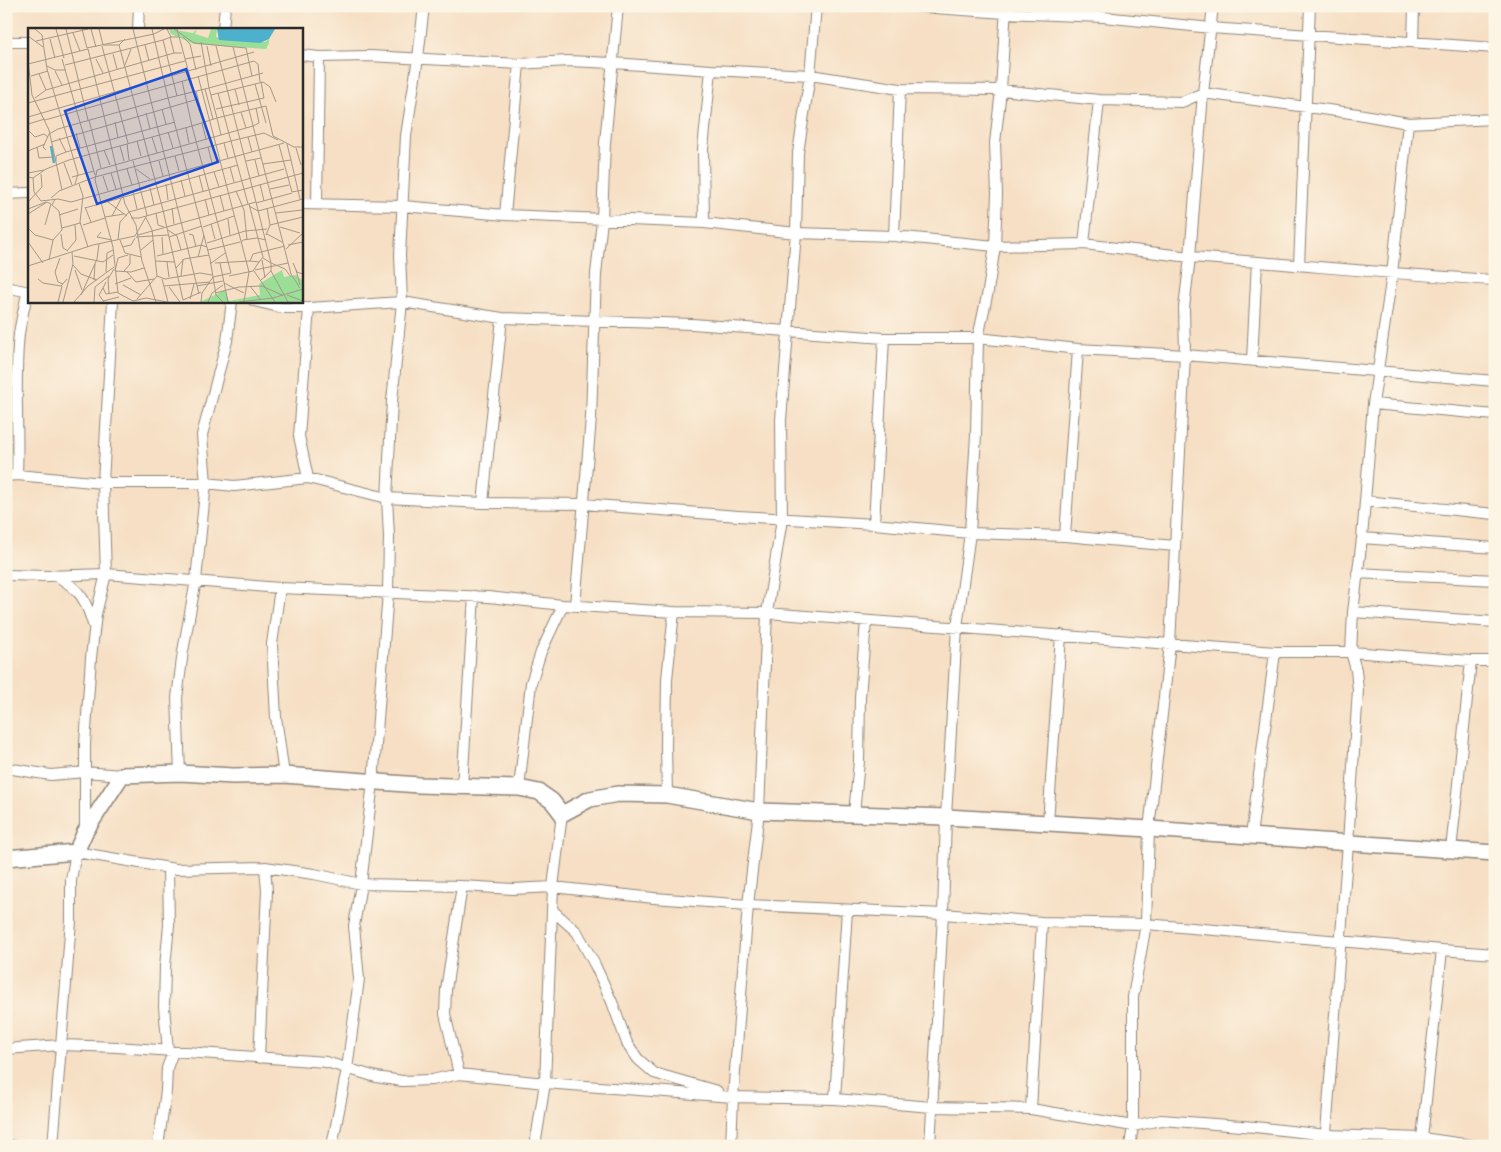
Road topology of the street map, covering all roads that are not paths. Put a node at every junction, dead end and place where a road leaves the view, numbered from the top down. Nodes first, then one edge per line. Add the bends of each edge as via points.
1 (139, 6) edge
2 (224, 6) edge
3 (424, 6) edge
4 (618, 6) edge
5 (816, 6) edge
6 (907, 6) edge
7 (1213, 6) edge
8 (1310, 6) edge
9 (1414, 6) edge
10 (1006, 10) edge
11 (1103, 11) edge
12 (138, 28) edge
13 (223, 28) edge
14 (1211, 28) junction
15 (1308, 34) junction
16 (6, 42) edge
17 (28, 42) edge
18 (1413, 42) junction
19 (1495, 48) edge
20 (302, 55) edge
21 (319, 57) junction
22 (418, 58) junction
23 (613, 63) junction
24 (519, 64) junction
25 (710, 70) junction
26 (810, 75) junction
27 (900, 89) junction
28 (1001, 90) junction
29 (1203, 94) junction
30 (1099, 100) junction
31 (1307, 108) junction
32 (1495, 119) edge
33 (1408, 123) junction
34 (28, 193) edge
35 (6, 194) edge
36 (302, 204) edge
37 (317, 204) junction
38 (403, 206) junction
39 (505, 215) junction
40 (602, 220) junction
41 (704, 223) junction
42 (796, 234) junction
43 (894, 236) junction
44 (1084, 244) junction
45 (995, 246) junction
46 (1190, 257) junction
47 (1257, 262) junction
48 (1299, 265) junction
49 (1392, 274) junction
50 (1495, 280) edge
51 (6, 287) edge
52 (28, 292) edge
53 (113, 302) edge
54 (232, 302) edge
55 (258, 302) edge
56 (402, 302) junction
57 (309, 308) junction
58 (502, 318) junction
59 (596, 320) junction
60 (787, 331) junction
61 (884, 338) junction
62 (978, 338) junction
63 (1078, 349) junction
64 (1185, 355) junction
65 (1252, 360) junction
66 (1377, 371) junction
67 (1495, 380) edge
68 (1373, 404) junction
69 (1495, 415) edge
70 (17, 475) junction
71 (6, 476) edge
72 (308, 478) junction
73 (206, 482) junction
74 (103, 483) junction
75 (386, 498) junction
76 (1365, 502) junction
77 (483, 503) junction
78 (583, 504) junction
79 (1495, 514) edge
80 (782, 518) junction
81 (874, 524) junction
82 (970, 533) junction
83 (1065, 536) junction
84 (1362, 538) junction
85 (1175, 546) junction
86 (1495, 548) edge
87 (1357, 573) junction
88 (106, 574) junction
89 (6, 575) edge
90 (56, 576) junction
91 (196, 580) junction
92 (1495, 580) edge
93 (280, 588) junction
94 (388, 593) junction
95 (474, 596) junction
96 (563, 605) junction
97 (575, 606) junction
98 (674, 612) junction
99 (1353, 612) junction
100 (767, 613) junction
101 (866, 621) junction
102 (1495, 622) edge
103 (94, 626) junction
104 (957, 627) junction
105 (1061, 635) junction
106 (1170, 644) junction
107 (1275, 652) junction
108 (1351, 652) junction
109 (1471, 661) junction
110 (1495, 661) edge
111 (6, 768) edge
112 (85, 772) junction
113 (180, 772) junction
114 (122, 775) junction
115 (284, 775) junction
116 (372, 782) junction
117 (462, 787) junction
118 (519, 788) junction
119 (668, 795) junction
120 (759, 811) junction
121 (562, 814) junction
122 (854, 814) junction
123 (946, 817) junction
124 (1048, 823) junction
125 (1150, 829) junction
126 (85, 832) junction
127 (1251, 836) junction
128 (1348, 843) junction
129 (1451, 850) junction
130 (76, 852) junction
131 (1495, 853) edge
132 (6, 858) edge
133 (265, 867) junction
134 (168, 868) junction
135 (361, 884) junction
136 (462, 886) junction
137 (553, 888) junction
138 (748, 905) junction
139 (552, 910) junction
140 (847, 910) junction
141 (943, 914) junction
142 (1042, 922) junction
143 (1146, 924) junction
144 (1341, 942) junction
145 (1442, 950) junction
146 (1495, 954) edge
147 (62, 1045) junction
148 (6, 1049) edge
149 (170, 1051) junction
150 (259, 1058) junction
151 (347, 1069) junction
152 (459, 1074) junction
153 (545, 1083) junction
154 (733, 1097) junction
155 (836, 1099) junction
156 (932, 1107) junction
157 (1031, 1109) junction
158 (1133, 1126) junction
159 (1422, 1138) junction
160 (1325, 1141) edge
161 (6, 1144) edge
162 (14, 1146) edge
163 (52, 1146) edge
164 (158, 1146) edge
165 (332, 1146) edge
166 (535, 1146) edge
167 (731, 1146) edge
168 (930, 1146) edge
169 (1130, 1146) edge
170 (1478, 1146) edge

1 - 12 street
2 - 13 street
3 - 22 street
4 - 23 street
5 - 26 street
6 - 10 street
7 - 14 street
8 - 15 street
9 - 18 street
10 - 11 street
10 - 28 street
11 - 14 street
14 - 15 street
14 - 29 street
15 - 18 street
15 - 31 street
16 - 17 street
18 - 19 street
20 - 21 street
21 - 22 street
21 - 37 street
22 - 24 street
22 - 38 street via 406,136
23 - 24 street
23 - 25 street
23 - 40 street
24 - 39 street
25 - 26 street
25 - 41 street via 703,149
26 - 27 street
26 - 42 street via 798,153
27 - 28 street
27 - 43 street
28 - 30 street
28 - 45 street via 995,144
29 - 30 street via 1182,102
29 - 31 street
29 - 46 street
30 - 44 street
31 - 33 street
31 - 48 street
32 - 33 street
33 - 49 street
34 - 35 street
36 - 37 street
37 - 38 street
38 - 39 street
38 - 56 street
39 - 40 street
40 - 41 street
40 - 59 street via 596,274
41 - 42 street
42 - 43 street
42 - 60 street
43 - 45 street
44 - 45 street
44 - 46 street
45 - 62 street
46 - 47 street
46 - 64 street via 1184,308
47 - 48 street
47 - 65 street
48 - 49 street
49 - 50 street
49 - 66 street
51 - 52 street
52 - 70 street via 19,334
53 - 74 street
54 - 73 street via 227,340 202,435
55 - 57 street via 283,308
56 - 57 street
56 - 58 street
56 - 75 street
57 - 72 street via 299,436
58 - 59 street
58 - 77 street
59 - 60 street
59 - 78 street
60 - 61 street
60 - 80 street via 782,420
61 - 62 street
61 - 81 street
62 - 63 street
62 - 82 street
63 - 64 street
63 - 83 street
64 - 65 street
64 - 85 street
65 - 66 street
66 - 67 street
66 - 68 street
68 - 69 street
68 - 76 street
70 - 71 street
70 - 74 street
72 - 73 street via 234,486
72 - 75 street
73 - 74 street
73 - 91 street
74 - 88 street
75 - 77 street
75 - 94 street
76 - 79 street
76 - 84 street
77 - 78 street
78 - 80 street
78 - 97 street
80 - 81 street
80 - 100 street
81 - 82 street
82 - 83 street
82 - 104 street
83 - 85 street
84 - 86 street
84 - 87 street
85 - 106 street
87 - 92 street
87 - 99 street
88 - 90 street
88 - 91 street
88 - 103 street
89 - 90 street
90 - 103 street via 73,586 86,601
91 - 93 street
91 - 113 street via 177,698
93 - 94 street
93 - 115 street via 272,644 276,717
94 - 95 street
94 - 116 street
95 - 96 street
95 - 117 street
96 - 97 street
96 - 118 street via 541,652 531,683
97 - 98 street
98 - 100 street
98 - 119 street via 667,679
99 - 102 street
99 - 108 street
100 - 101 street
100 - 120 street
101 - 104 street
101 - 122 street via 860,696 860,761
103 - 112 street
104 - 105 street
104 - 123 street
105 - 106 street
105 - 124 street
106 - 107 street
106 - 125 street
107 - 108 street
107 - 127 street
108 - 109 street
108 - 128 street via 1358,690
109 - 110 street
109 - 129 street
111 - 112 street via 51,775
112 - 114 street
112 - 126 street
113 - 114 street
113 - 115 street
114 - 126 street
115 - 116 street
116 - 117 street
116 - 135 street
117 - 118 street
118 - 121 street via 538,792 552,801
119 - 120 street
119 - 121 street via 618,794 590,799
120 - 122 street
120 - 138 street
121 - 137 street
122 - 123 street
123 - 124 street
123 - 141 street
124 - 125 street
125 - 127 street
125 - 143 street
126 - 130 street
127 - 128 street
128 - 129 street
128 - 144 street
129 - 131 street
130 - 132 street
130 - 134 street
130 - 147 street via 71,880
133 - 134 street
133 - 135 street
133 - 150 street via 267,892
134 - 149 street via 169,925 164,1007
135 - 136 street
135 - 151 street via 354,926 359,978
136 - 137 street
136 - 152 street via 445,1014
137 - 138 street
137 - 139 street
138 - 140 street
138 - 154 street
139 - 153 street
139 - 154 street via 577,932 602,980 627,1043 638,1059 654,1073
140 - 141 street
140 - 155 street
141 - 142 street
141 - 156 street
142 - 143 street
142 - 157 street
143 - 144 street
143 - 158 street via 1133,997
144 - 145 street
144 - 160 street
145 - 146 street
145 - 159 street
147 - 148 street
147 - 149 street
147 - 163 street
149 - 150 street
149 - 164 street
150 - 151 street via 326,1062
151 - 152 street via 402,1081 432,1080
151 - 165 street
152 - 153 street
153 - 154 street
153 - 166 street
154 - 155 street
154 - 167 street
155 - 156 street
156 - 157 street
156 - 168 street
157 - 158 street
158 - 160 street via 1161,1120 1255,1127
158 - 169 street
159 - 160 street
159 - 170 street
161 - 162 street

